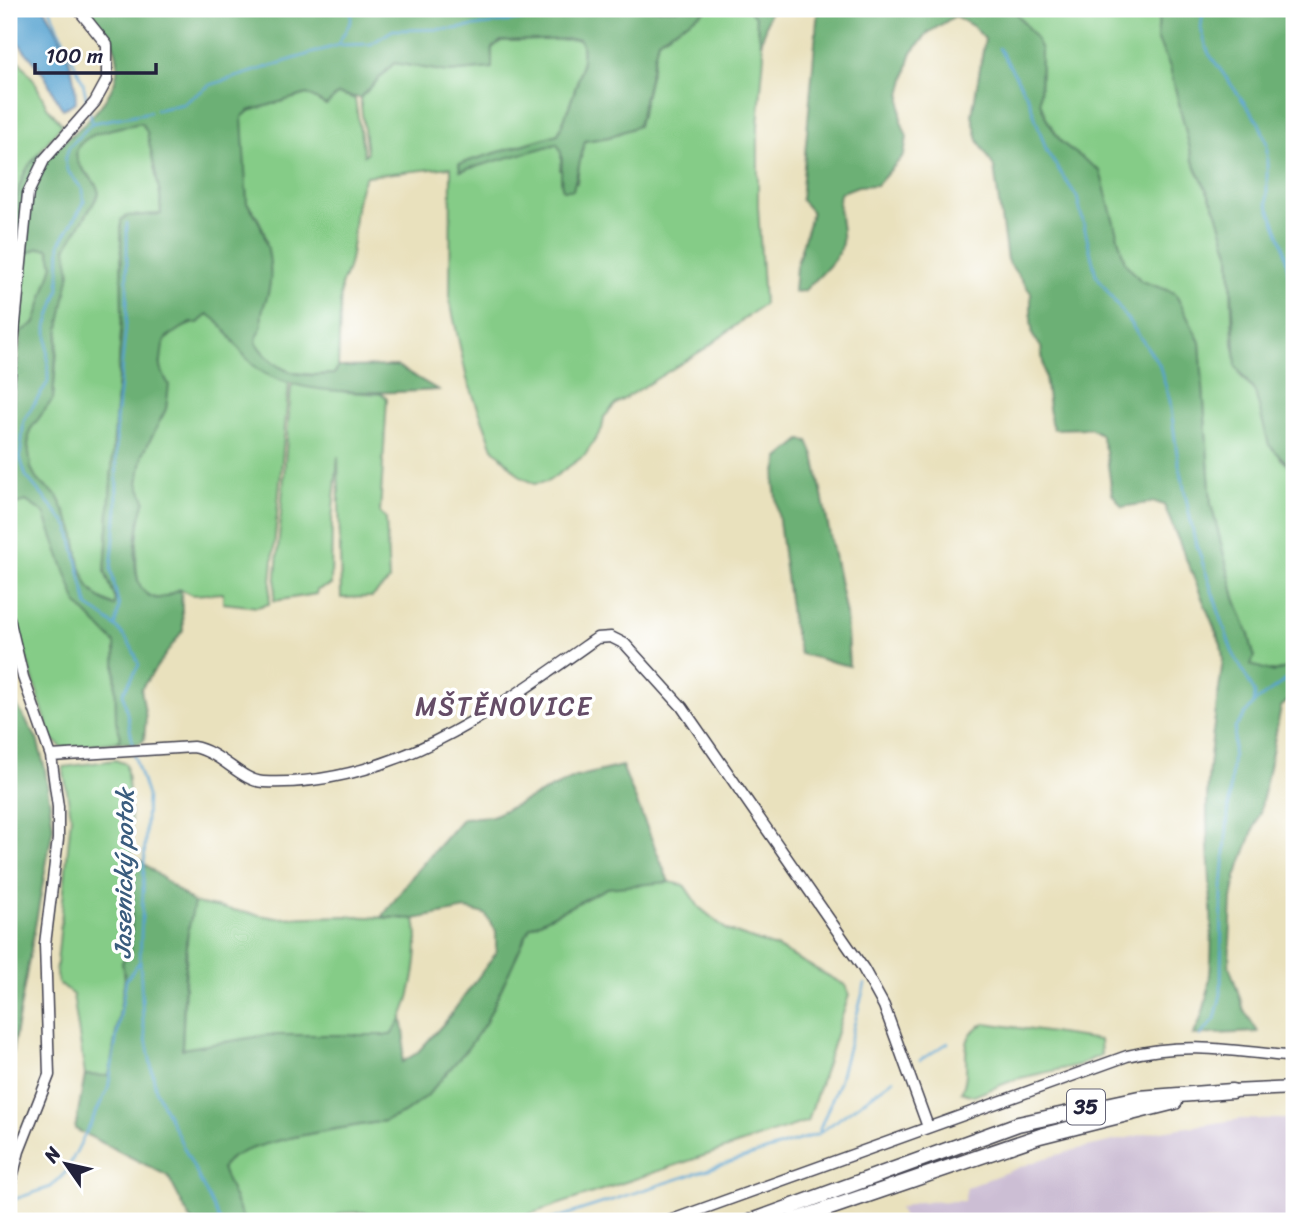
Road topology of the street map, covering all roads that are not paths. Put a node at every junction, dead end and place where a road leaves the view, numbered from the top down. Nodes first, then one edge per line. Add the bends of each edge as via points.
1 (78, 9) edge
2 (9, 384) edge
3 (9, 618) edge
4 (51, 756) junction
5 (1294, 1057) edge
6 (1294, 1088) edge
7 (1231, 1091) junction
8 (928, 1127) junction
9 (9, 1189) edge
10 (670, 1221) edge
11 (752, 1221) edge
12 (792, 1221) edge

1 - 2 street via 107,45 107,80 84,116 44,160 27,193
3 - 4 street via 23,677
4 - 8 street via 144,748 207,749 259,782 325,778 379,766 471,724 597,638 611,637 625,644 681,707 863,968 884,1006
4 - 9 street via 58,839 45,944 49,1075
5 - 8 street via 1203,1046 1159,1049
6 - 7 main road, 35
7 - 11 highway, 35 via 1139,1098 1053,1115
7 - 12 highway, 35 via 1120,1113 1040,1136
8 - 10 street

